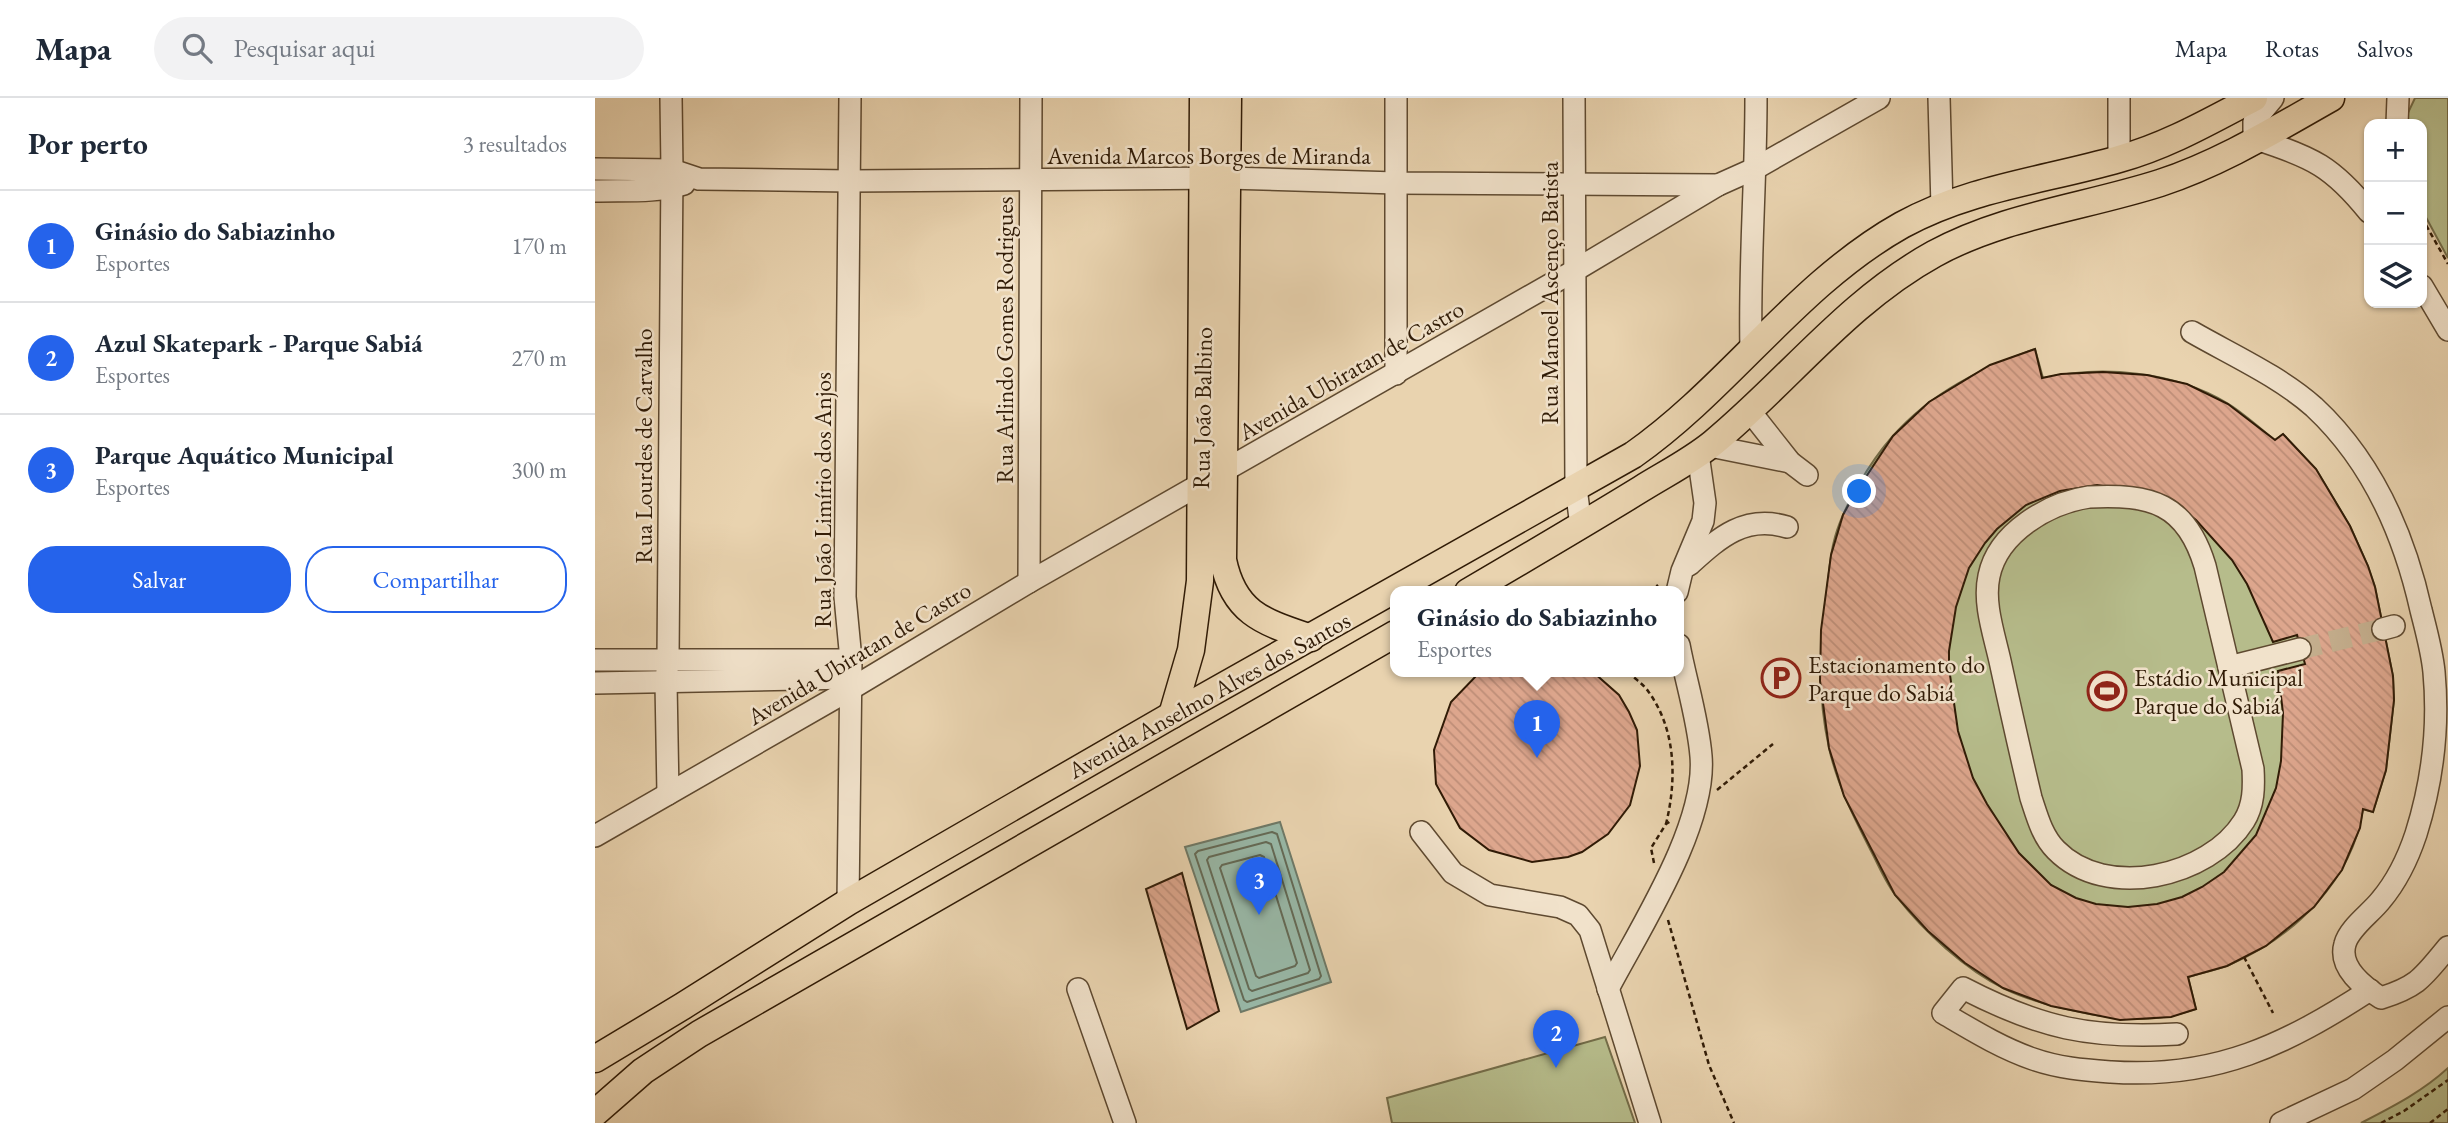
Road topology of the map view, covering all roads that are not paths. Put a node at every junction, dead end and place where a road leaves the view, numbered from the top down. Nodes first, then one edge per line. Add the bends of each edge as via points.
1 (671, 98) edge
2 (850, 98) edge
3 (1031, 98) edge
4 (1203, 98) edge
5 (1227, 98) edge
6 (1396, 98) edge
7 (1574, 98) edge
8 (1756, 98) edge
9 (1879, 98) edge
10 (1939, 98) edge
11 (2119, 98) edge
12 (2254, 98) edge
13 (2273, 98) edge
14 (2331, 98) edge
15 (2399, 98) edge
16 (2397, 119) edge
17 (2259, 140) junction
18 (2119, 159) junction
19 (1756, 168) junction
20 (595, 169) edge
21 (1215, 178) junction
22 (672, 179) junction
23 (1030, 180) junction
24 (850, 181) junction
25 (1396, 183) junction
26 (1575, 185) junction
27 (1718, 186) junction
28 (595, 191) edge
29 (1942, 207) junction
30 (2364, 207) edge
31 (1574, 271) junction
32 (2427, 294) edge
33 (2448, 330) edge
34 (2192, 332) dead end
35 (1751, 349) junction
36 (1396, 374) junction
37 (1749, 410) junction
38 (1704, 450) junction
39 (1211, 480) junction
40 (1576, 488) junction
41 (1581, 526) junction
42 (1787, 527) dead end
43 (1029, 582) junction
44 (1680, 582) edge
45 (1403, 586) edge
46 (1478, 586) edge
47 (1390, 593) edge
48 (1390, 637) edge
49 (1311, 638) junction
50 (2300, 649) tunnel mouth
51 (668, 659) junction
52 (595, 660) edge
53 (2229, 667) junction
54 (1684, 671) edge
55 (2441, 672) edge
56 (850, 676) junction
57 (595, 683) edge
58 (666, 683) junction
59 (1172, 715) junction
60 (668, 794) junction
61 (1421, 832) dead end
62 (595, 836) edge
63 (848, 902) junction
64 (2448, 947) edge
65 (1078, 989) dead end
66 (1608, 989) junction
67 (2370, 990) junction
68 (683, 1006) junction
69 (2448, 1017) edge
70 (699, 1034) junction
71 (2177, 1034) dead end
72 (595, 1059) edge
73 (595, 1113) edge
74 (1125, 1123) edge
75 (1650, 1123) edge
76 (2281, 1123) edge

1 - 22 street, Rua Lourdes de Carvalho
2 - 24 street, Rua João Limírio dos Anjos
3 - 23 street, Rua Arlindo Gomes Rodrigues
4 - 21 main road, Rua João Balbino
5 - 21 main road, Rua João Balbino
6 - 25 street
7 - 26 street, Rua Manoel Ascenço Batista
8 - 19 street
9 - 19 street, Avenida Ubiratan de Castro
10 - 29 street
11 - 18 street
12 - 18 main road, Avenida Anselmo Alves dos Santos via 2182,136
13 - 17 street via 2254,121
14 - 17 main road
15 - 16 street
17 - 30 street via 2316,161
17 - 37 main road via 2163,182 2011,223 1934,254 1870,297
18 - 29 main road, Avenida Anselmo Alves dos Santos via 2000,187
19 - 27 street, Avenida Ubiratan de Castro
19 - 35 street
20 - 22 street, Avenida Marcos Borges de Miranda
21 - 23 street, Avenida Marcos Borges de Miranda
21 - 25 street, Avenida Marcos Borges de Miranda
21 - 39 main road, Rua João Balbino
22 - 24 street, Avenida Marcos Borges de Miranda
22 - 28 street, Avenida Marcos Borges de Miranda
22 - 51 street, Rua Lourdes de Carvalho
23 - 24 street, Avenida Marcos Borges de Miranda
23 - 43 street, Rua Arlindo Gomes Rodrigues
24 - 56 street, Rua João Limírio dos Anjos via 845,597
25 - 26 street, Avenida Marcos Borges de Miranda
25 - 36 street
26 - 27 street, Avenida Marcos Borges de Miranda
26 - 31 street, Rua Manoel Ascenço Batista
27 - 31 street, Avenida Ubiratan de Castro
29 - 35 main road, Avenida Anselmo Alves dos Santos via 1902,225 1840,268
31 - 36 street, Avenida Ubiratan de Castro
31 - 40 street, Rua Manoel Ascenço Batista
32 - 33 street
34 - 55 street via 2296,394 2314,408 2361,463 2406,549
35 - 40 main road, Avenida Anselmo Alves dos Santos via 1659,437
36 - 39 street, Avenida Ubiratan de Castro
37 - 38 main road
37 - 38 street via 1799,469
38 - 41 main road
38 - 44 street via 1703,521
39 - 43 street, Avenida Ubiratan de Castro
39 - 49 main road, Rua João Balbino via 1226,575 1236,596 1263,620
39 - 59 main road, Rua João Balbino via 1191,650
40 - 41 street, Rua Manoel Ascenço Batista
40 - 45 main road, Avenida Anselmo Alves dos Santos
41 - 46 main road
42 - 44 street via 1771,522 1733,530
43 - 56 street, Avenida Ubiratan de Castro
47 - 49 main road, Avenida Anselmo Alves dos Santos
48 - 70 main road, Avenida Anselmo Alves dos Santos
49 - 59 main road, Avenida Anselmo Alves dos Santos
50 - 53 street
51 - 52 street
51 - 56 street
51 - 58 street, Rua Lourdes de Carvalho
53 - 53 street via 2195,536 2179,517 2159,505 2103,496 2058,504 2010,539 1991,568 1991,622 2031,798 2048,840 2057,852 2082,867 2140,878 2176,871 2214,851 2245,820 2253,779
54 - 66 street via 1701,758 1698,804 1661,893
55 - 67 street via 2431,770 2416,836 2403,867 2344,947 2348,967
56 - 58 street
56 - 60 street, Avenida Ubiratan de Castro
56 - 63 street, Rua João Limírio dos Anjos
57 - 58 street
58 - 60 street, Rua Lourdes de Carvalho
59 - 63 main road, Avenida Anselmo Alves dos Santos
60 - 62 street, Avenida Ubiratan de Castro
61 - 66 street via 1453,873 1490,895 1560,907 1578,915 1590,930
63 - 68 main road, Avenida Anselmo Alves dos Santos
64 - 67 street via 2407,989 2381,998
65 - 74 street
66 - 75 street
67 - 71 street via 2260,1052 2187,1071 2078,1070 2033,1059 1943,1013 1963,988 2005,1010 2059,1027 2122,1036
68 - 70 main road via 697,1018
68 - 72 main road, Avenida Anselmo Alves dos Santos
69 - 76 street via 2353,1089
70 - 73 main road, Avenida Anselmo Alves dos Santos via 643,1071

